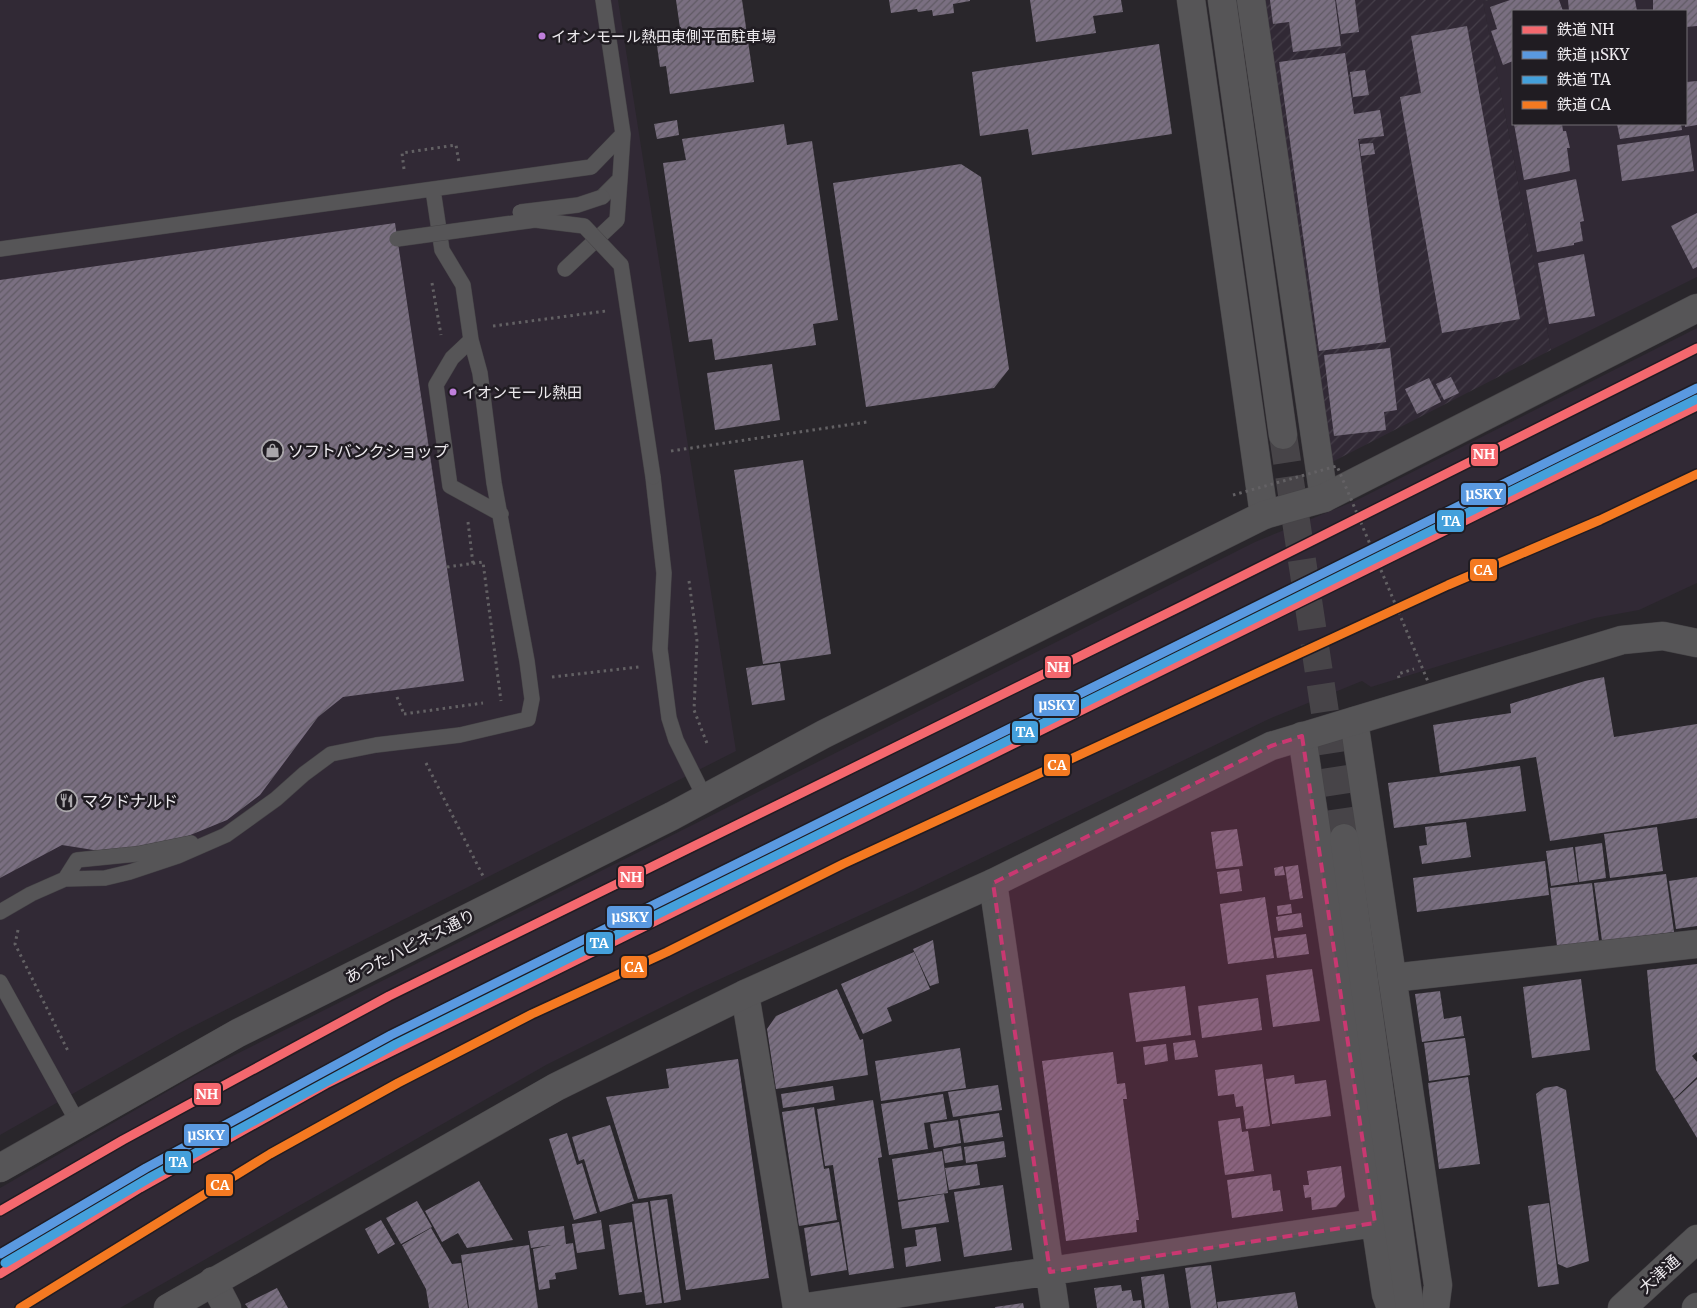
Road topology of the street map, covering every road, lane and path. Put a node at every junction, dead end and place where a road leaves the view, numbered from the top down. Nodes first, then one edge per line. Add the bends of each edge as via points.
1 (603, 0) edge
2 (1191, 0) edge
3 (1222, 0) edge
4 (1251, 0) edge
5 (623, 134) junction
6 (620, 180) junction
7 (433, 190) junction
8 (0, 249) edge
9 (565, 269) dead end
10 (1697, 308) edge
11 (471, 340) junction
12 (867, 422) dead end
13 (1283, 434) tunnel mouth
14 (671, 451) dead end
15 (1233, 495) dead end
16 (1324, 498) junction
17 (501, 514) junction
18 (1264, 515) junction
19 (447, 567) dead end
20 (1697, 643) edge
21 (640, 675) dead end
22 (530, 680) junction
23 (499, 684) junction
24 (1429, 684) dead end
25 (396, 696) dead end
26 (404, 714) junction
27 (1354, 721) junction
28 (1302, 736) junction
29 (416, 740) junction
30 (705, 798) junction
31 (1344, 838) tunnel mouth
32 (485, 878) dead end
33 (993, 883) junction
34 (0, 912) edge
35 (18, 929) dead end
36 (1697, 944) edge
37 (1392, 978) junction
38 (0, 982) edge
39 (745, 994) junction
40 (70, 1055) dead end
41 (78, 1123) junction
42 (0, 1168) edge
43 (1375, 1223) junction
44 (1697, 1239) edge
45 (1050, 1272) junction
46 (213, 1281) junction
47 (168, 1308) edge
48 (227, 1308) edge
49 (798, 1308) edge
50 (1055, 1308) edge
51 (1391, 1308) edge
52 (1410, 1308) edge
53 (1435, 1308) edge
54 (1622, 1308) edge

1 - 5 lane
2 - 18 street
3 - 13 street
4 - 16 street
5 - 6 lane
5 - 7 lane via 591,167
6 - 9 lane via 617,220
6 - 30 lane, bridge via 602,197 578,204 396,234 535,220 584,226 621,265 664,573 660,649 669,718 676,740
7 - 8 lane
7 - 11 lane via 442,250 464,285
10 - 16 street, あつたハピネス通り
11 - 17 lane via 480,373
11 - 17 lane via 452,358 436,385 450,486
12 - 14 path
15 - 24 path, bridge via 1337,466
16 - 18 street, あつたハピネス通り
17 - 22 lane
18 - 30 street, あつたハピネス通り via 824,734
19 - 23 path via 483,562
20 - 27 street via 1663,636 1622,640
21 - 22 path via 638,666
22 - 23 path
22 - 29 lane via 532,699 528,719 460,735
23 - 26 path via 502,701
25 - 26 path
26 - 29 path
27 - 28 street
27 - 37 street
28 - 33 street via 1271,746
28 - 43 street
29 - 32 path
29 - 34 lane via 332,754 226,835 130,872 104,878 65,879
30 - 41 street, あつたハピネス通り via 238,1034
31 - 52 street
33 - 39 street
33 - 45 street
35 - 40 path via 15,944
36 - 37 street
37 - 53 street via 1438,1285
38 - 41 lane
39 - 46 street via 556,1087
39 - 49 street
41 - 42 street, あつたハピネス通り
43 - 45 street
43 - 51 street
44 - 54 street, 大津通
45 - 49 street
45 - 50 street
46 - 47 street
46 - 48 street

